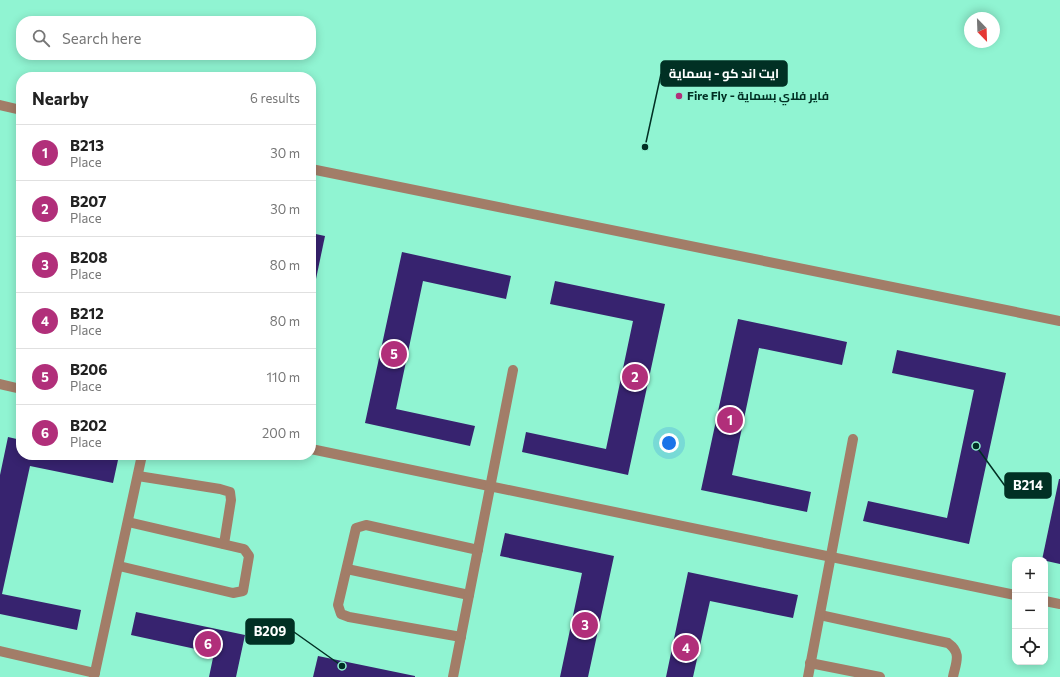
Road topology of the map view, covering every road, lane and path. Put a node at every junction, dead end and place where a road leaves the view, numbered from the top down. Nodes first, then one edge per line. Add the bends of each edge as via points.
1 (0, 105) edge
2 (16, 109) edge
3 (316, 170) edge
4 (1060, 321) edge
5 (513, 370) dead end
6 (0, 384) edge
7 (16, 388) edge
8 (853, 439) dead end
9 (316, 450) edge
10 (141, 460) edge
11 (138, 476) junction
12 (491, 486) junction
13 (128, 522) junction
14 (224, 544) junction
15 (478, 550) junction
16 (831, 557) junction
17 (119, 566) junction
18 (347, 569) junction
19 (1012, 594) edge
20 (469, 595) junction
21 (1048, 602) edge
22 (1060, 604) edge
23 (820, 615) junction
24 (461, 637) junction
25 (0, 651) edge
26 (810, 663) junction
27 (95, 675) edge
28 (453, 677) edge
29 (808, 677) edge
30 (880, 677) edge
31 (953, 677) edge

1 - 2 street
3 - 4 street
5 - 12 street
6 - 7 street
8 - 16 street
9 - 12 street
10 - 11 street
11 - 13 street
11 - 14 street via 230,492
12 - 15 street
12 - 16 street
13 - 14 street
13 - 17 street
14 - 17 street via 244,549 249,556 243,591 233,593
15 - 18 street via 366,525 356,528
15 - 20 street
16 - 19 street
16 - 23 street
17 - 27 street
18 - 20 street
18 - 24 street via 338,605 341,614
20 - 24 street
21 - 22 street
23 - 26 street
23 - 31 street via 948,643 955,648 957,654
24 - 28 street
25 - 27 street
26 - 29 street
26 - 30 street

